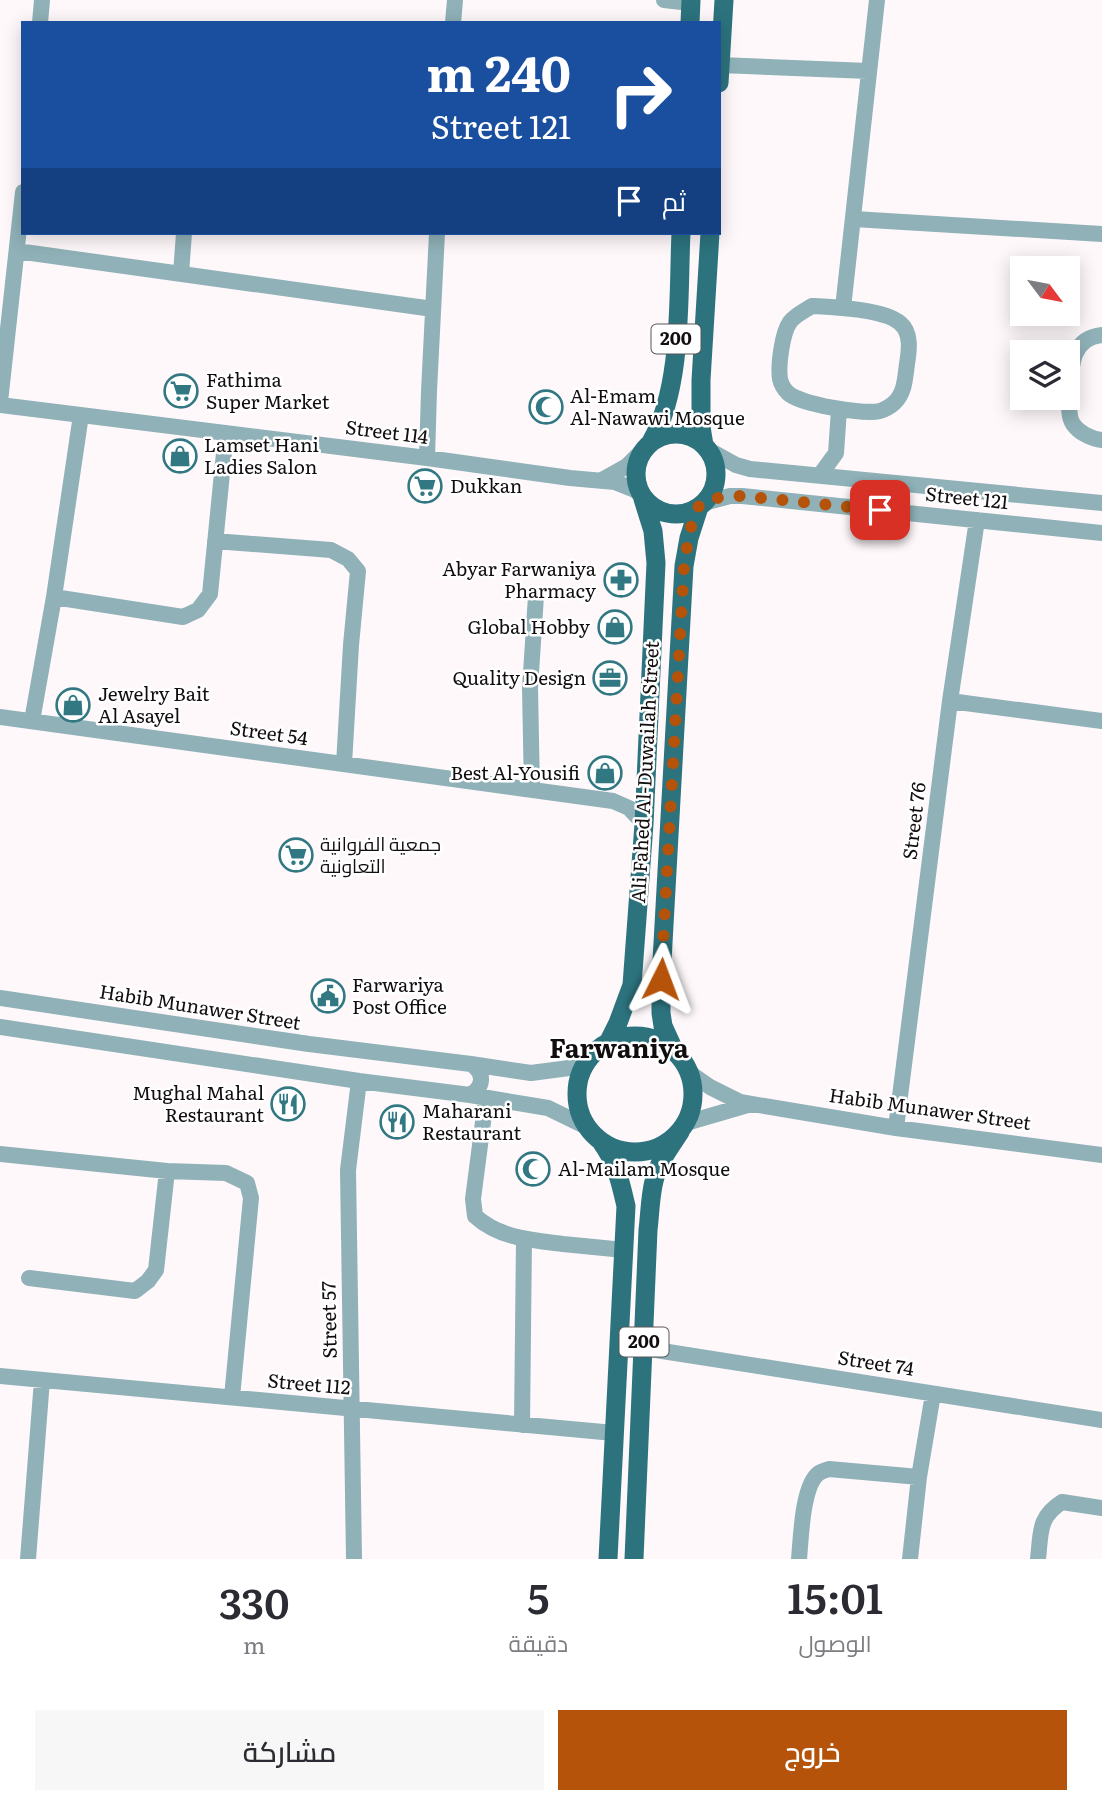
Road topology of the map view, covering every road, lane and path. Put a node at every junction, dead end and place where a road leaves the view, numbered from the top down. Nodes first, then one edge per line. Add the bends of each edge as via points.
1 (42, 0) edge
2 (455, 0) edge
3 (664, 0) edge
4 (724, 0) edge
5 (877, 0) edge
6 (690, 9) edge
7 (40, 21) edge
8 (453, 21) edge
9 (721, 56) edge
10 (869, 71) junction
11 (721, 74) edge
12 (21, 212) edge
13 (854, 219) junction
14 (1102, 233) edge
15 (184, 235) edge
16 (438, 235) edge
17 (681, 235) edge
18 (710, 235) edge
19 (17, 251) junction
20 (181, 274) junction
21 (843, 308) junction
22 (433, 309) junction
23 (1102, 335) edge
24 (0, 403) edge
25 (839, 410) junction
26 (81, 415) junction
27 (226, 433) junction
28 (1102, 440) edge
29 (648, 445) junction
30 (706, 447) junction
31 (836, 453) junction
32 (427, 458) junction
33 (820, 475) junction
34 (849, 478) junction
35 (602, 480) junction
36 (642, 497) junction
37 (1102, 503) edge
38 (701, 505) junction
39 (977, 520) junction
40 (1102, 533) edge
41 (215, 541) junction
42 (536, 596) dead end
43 (54, 597) junction
44 (950, 701) junction
45 (0, 717) edge
46 (32, 721) junction
47 (1102, 721) edge
48 (344, 764) junction
49 (532, 790) junction
50 (644, 824) junction
51 (0, 998) edge
52 (63, 1007) junction
53 (0, 1027) edge
54 (55, 1035) junction
55 (602, 1046) junction
56 (674, 1050) junction
57 (471, 1064) junction
58 (690, 1073) junction
59 (359, 1081) junction
60 (478, 1097) junction
61 (752, 1104) junction
62 (587, 1127) junction
63 (683, 1128) junction
64 (896, 1128) junction
65 (602, 1143) junction
66 (0, 1154) edge
67 (1102, 1155) edge
68 (167, 1171) junction
69 (648, 1230) junction
70 (524, 1239) junction
71 (624, 1243) junction
72 (29, 1278) dead end
73 (643, 1348) junction
74 (0, 1376) edge
75 (42, 1380) junction
76 (933, 1394) junction
77 (232, 1397) junction
78 (351, 1409) junction
79 (1102, 1420) edge
80 (522, 1425) junction
81 (614, 1433) junction
82 (919, 1477) junction
83 (1102, 1508) edge
84 (28, 1559) edge
85 (354, 1559) edge
86 (608, 1559) edge
87 (634, 1559) edge
88 (799, 1559) edge
89 (910, 1559) edge
90 (1038, 1559) edge

1 - 7 street
2 - 8 street
3 - 6 street
4 - 9 main road
5 - 10 street
10 - 11 street
10 - 13 street
12 - 19 street
13 - 14 street
13 - 21 street
15 - 20 street
16 - 22 street
17 - 29 main road, 200 via 673,376 663,415
18 - 30 main road, 200 via 701,380 701,428
19 - 20 street
19 - 24 street
20 - 22 street
21 - 25 street via 812,306 790,322 783,338 779,377 790,396
21 - 25 street via 900,323 910,345 900,397 880,411
22 - 32 street
23 - 28 street via 1088,338 1071,364 1069,415 1074,426
24 - 26 street, Street 114
25 - 31 street
26 - 27 street, Street 114
26 - 43 street
27 - 32 street, Street 114
27 - 41 street
29 - 30 main road via 673,434
29 - 35 street via 627,466
29 - 36 main road, 200 via 635,470
30 - 33 street, Street 121 via 750,469
30 - 38 main road, 200 via 716,471 715,483
31 - 33 street
31 - 34 street
32 - 35 street, Street 114
33 - 34 street, Street 121
34 - 37 street, Street 121
35 - 36 street, Street 114 via 628,486
36 - 38 main road via 669,514 690,512
36 - 50 main road, Ali Fahed Al-Duwailah Street / 200 via 653,531 656,563
38 - 39 street, Street 121 via 742,496
38 - 56 main road, Ali Fahed Al-Duwailah Street / 200 via 684,566 661,979 663,1026
39 - 40 street, Street 121
39 - 44 street, Street 76
41 - 43 street via 210,594 198,610 183,617
41 - 48 street via 331,550 358,571
42 - 49 street via 530,688
43 - 46 street
44 - 47 street
44 - 64 street, Street 76
45 - 46 street, Street 54
46 - 48 street, Street 54
48 - 49 street, Street 54
49 - 50 street, Street 54 via 613,801 629,808
50 - 55 main road, Ali Fahed Al-Duwailah Street / 200 via 632,985 618,1023
51 - 52 street, Habib Munawer Street
52 - 54 street via 50,1012 41,1023
52 - 57 street, Habib Munawer Street
53 - 54 street
54 - 59 street
55 - 56 main road via 642,1036
55 - 57 street, Habib Munawer Street via 569,1068 531,1073
55 - 62 main road, 200 via 587,1060 577,1087 580,1115
56 - 58 main road, 200
57 - 60 street via 481,1076
58 - 61 street, Habib Munawer Street via 724,1095
58 - 63 main road, 200 via 693,1098
59 - 60 street
59 - 78 street, Street 57 via 348,1170
60 - 62 street via 548,1108
60 - 70 street via 475,1216 500,1232
61 - 63 street, Habib Munawer Street
61 - 64 street, Habib Munawer Street
62 - 65 main road, 200
63 - 65 main road via 651,1150 634,1153
63 - 69 main road, 200 via 654,1178
64 - 67 street, Habib Munawer Street
65 - 71 main road, 200 via 618,1170 626,1206
66 - 68 street
68 - 72 street via 156,1270 148,1281 135,1291
68 - 77 street via 226,1173 247,1183 251,1198
69 - 71 main road via 629,1229
69 - 73 main road, 200
70 - 71 street
70 - 80 street
71 - 81 main road, 200
73 - 76 street, Street 74
73 - 87 main road, 200
74 - 75 street, Street 112
75 - 77 street, Street 112
75 - 84 street
76 - 79 street, Street 74
76 - 82 street
77 - 78 street, Street 112
78 - 80 street, Street 112
78 - 85 street, Street 57
80 - 81 street, Street 112
81 - 86 main road, 200
82 - 88 street via 829,1469 819,1473 807,1494
82 - 89 street
83 - 90 street via 1062,1502 1051,1509 1042,1521

